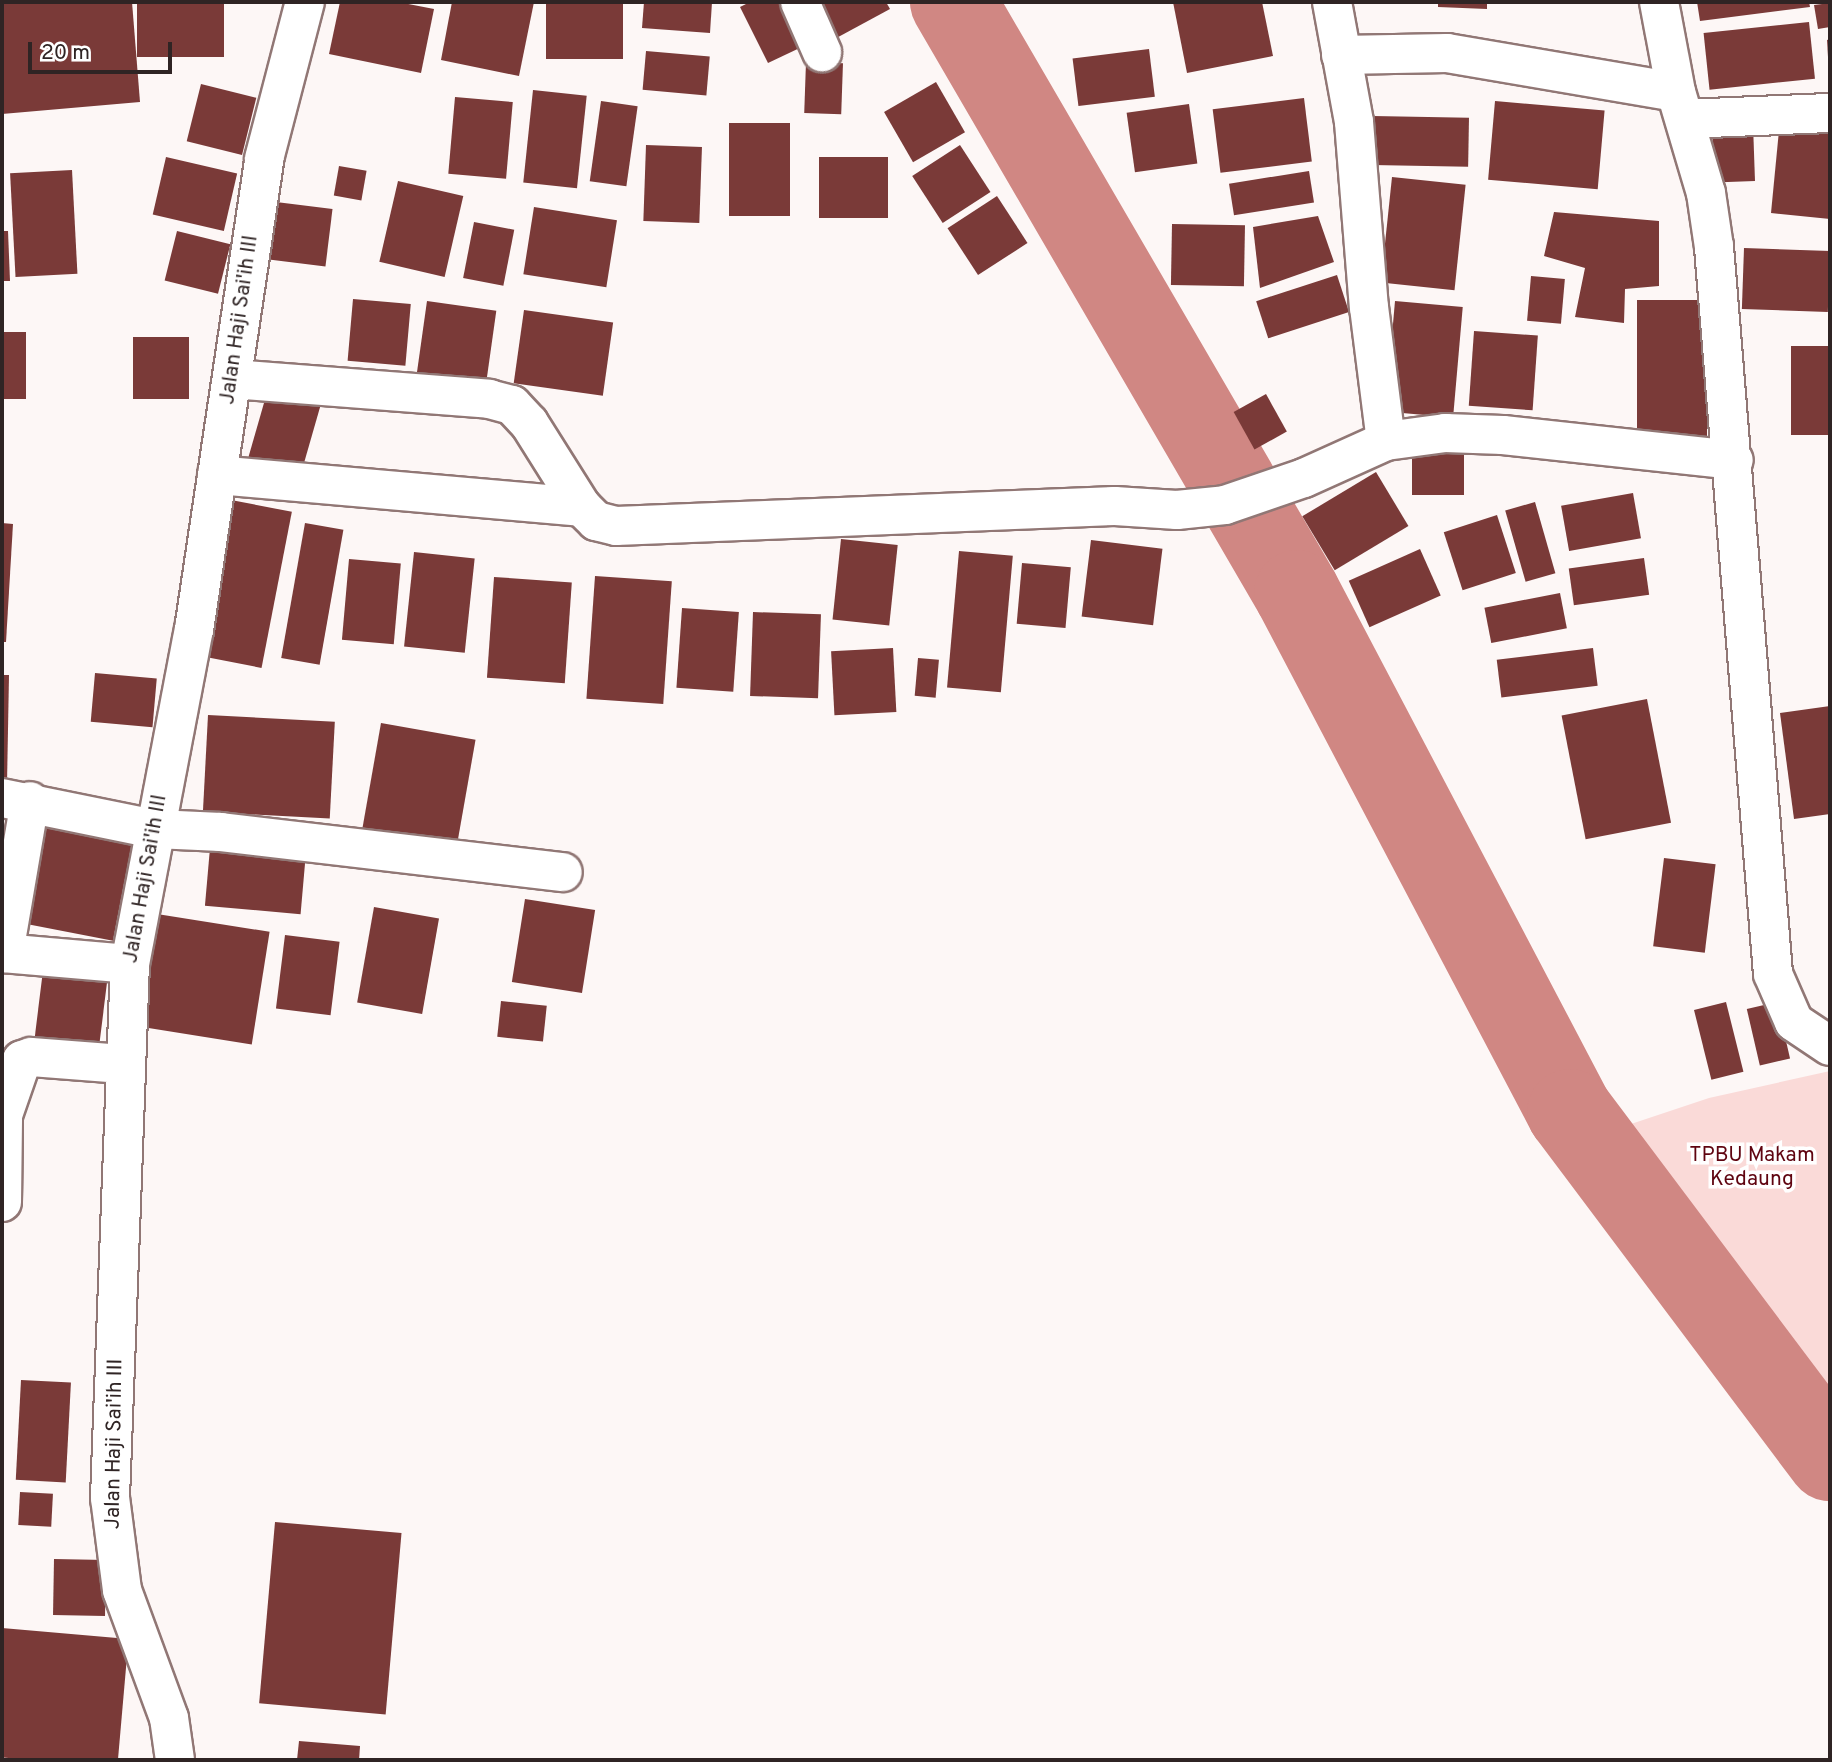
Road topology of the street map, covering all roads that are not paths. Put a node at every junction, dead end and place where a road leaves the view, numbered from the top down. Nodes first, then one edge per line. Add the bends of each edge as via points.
1 (305, 2) edge
2 (800, 2) edge
3 (1332, 2) edge
4 (1659, 2) edge
5 (822, 52) dead end
6 (1341, 55) junction
7 (1681, 105) junction
8 (1830, 113) edge
9 (232, 379) junction
10 (1386, 441) junction
11 (1734, 460) junction
12 (217, 475) junction
13 (582, 508) junction
14 (16, 800) edge
15 (155, 829) junction
16 (562, 872) dead end
17 (3, 953) edge
18 (130, 964) junction
19 (1830, 1046) edge
20 (123, 1064) junction
21 (2, 1202) edge
22 (176, 1760) edge

1 - 9 street, Jalan Haji Sai'ih III via 264,159
2 - 5 street
3 - 6 street
4 - 7 street
6 - 7 street via 1447,53
6 - 10 street via 1354,122 1369,307
7 - 8 street
7 - 11 street via 1713,234
9 - 12 street, Jalan Haji Sai'ih III
9 - 13 street via 489,399 512,405 529,423
10 - 11 street via 1445,433 1503,435
10 - 13 street via 1263,494 1225,505 1177,510 1115,506 616,526 596,521
11 - 19 street via 1748,697 1773,974 1794,1022
12 - 13 street
12 - 15 street, Jalan Haji Sai'ih III via 194,630
14 - 15 street
14 - 17 street
15 - 16 street
15 - 18 street, Jalan Haji Sai'ih III
17 - 18 street
18 - 20 street, Jalan Haji Sai'ih III
20 - 21 street via 22,1060 3,1115
20 - 22 street, Jalan Haji Sai'ih III via 110,1498 122,1590 169,1718

